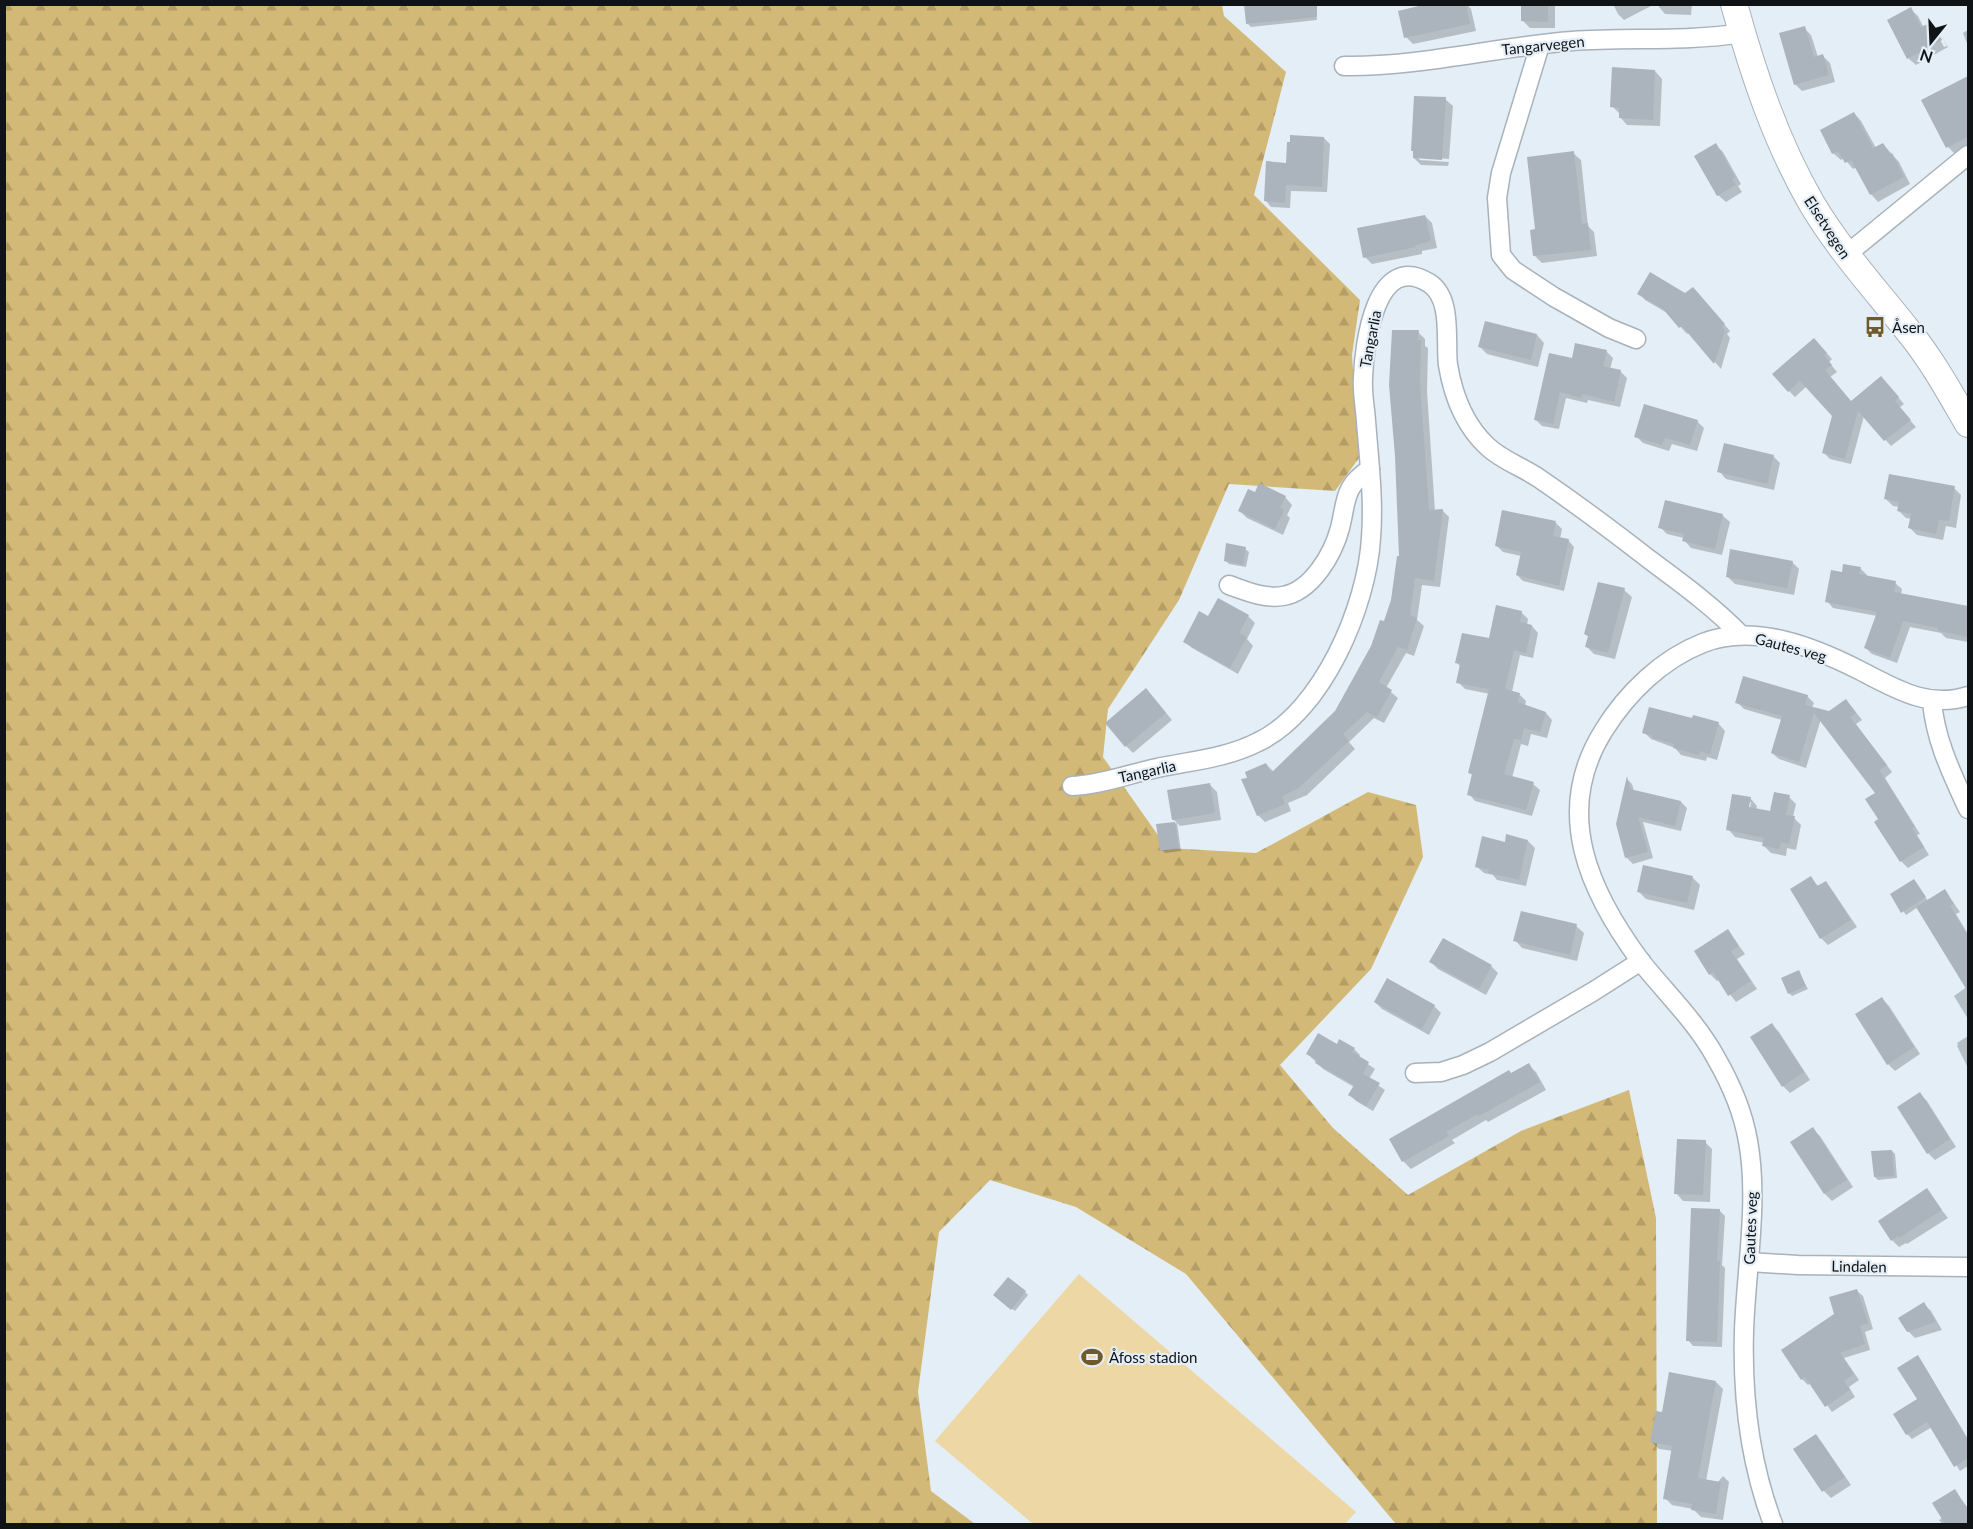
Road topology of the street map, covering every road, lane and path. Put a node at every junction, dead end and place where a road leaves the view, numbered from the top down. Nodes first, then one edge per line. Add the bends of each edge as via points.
1 (1734, 4) edge
2 (1742, 33) junction
3 (1539, 45) junction
4 (1344, 66) dead end
5 (1968, 155) edge
6 (1846, 255) junction
7 (1636, 339) dead end
8 (1968, 424) edge
9 (1370, 469) junction
10 (1229, 585) dead end
11 (1741, 635) junction
12 (1968, 696) edge
13 (1932, 701) junction
14 (1072, 786) dead end
15 (1968, 809) edge
16 (1641, 961) junction
17 (1415, 1073) dead end
18 (1749, 1262) junction
19 (1968, 1267) edge
20 (1773, 1524) edge

1 - 2 main road, Elsetvegen
2 - 3 street, Tangarvegen
2 - 6 main road, Elsetvegen via 1783,147 1813,205
3 - 4 street, Tangarvegen via 1378,66
3 - 7 street via 1501,173 1497,198 1501,255 1513,270 1554,297
5 - 6 street
6 - 8 main road, Elsetvegen via 1911,334
9 - 10 street via 1355,478 1350,487 1334,545 1314,577 1284,596 1267,596
9 - 11 street, Tangarlia via 1362,381 1364,352 1383,290 1391,281 1413,277 1427,281 1440,295 1455,394 1473,432 1489,448 1604,525 1701,599
9 - 14 street, Tangarlia via 1372,522 1366,579 1341,646 1301,709 1260,742 1232,752
11 - 13 street, Gautes veg via 1807,648 1900,692
11 - 16 street, Gautes veg via 1704,643 1671,661 1633,691 1597,741 1582,779 1578,820 1585,858 1611,917
12 - 13 street, Gautes veg
13 - 15 street via 1941,749
16 - 17 street via 1490,1052 1441,1072
16 - 18 street, Gautes veg via 1716,1056 1744,1120 1752,1172
18 - 19 street, Lindalen
18 - 20 street, Gautes veg via 1745,1389 1754,1456

